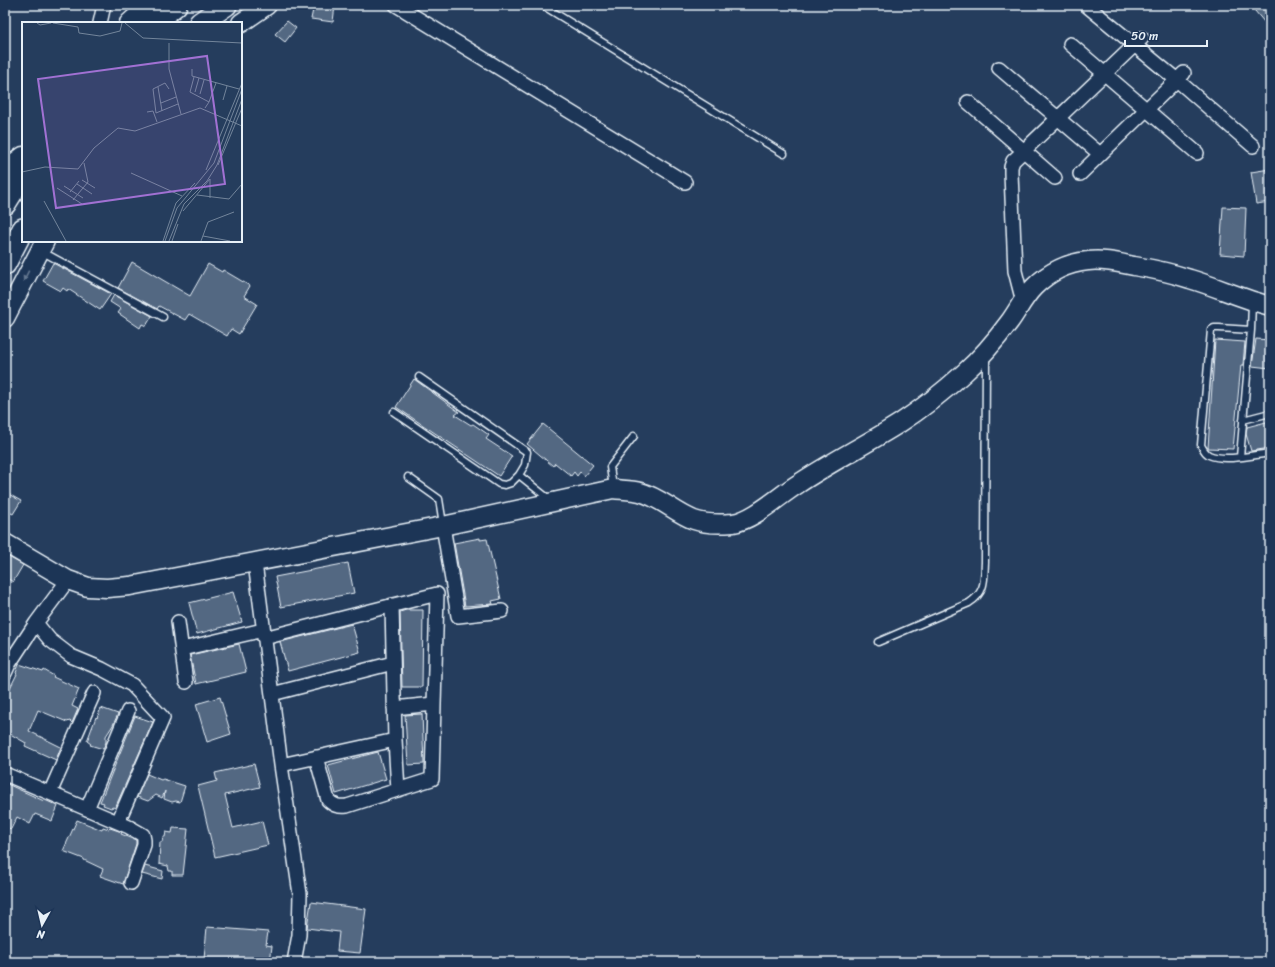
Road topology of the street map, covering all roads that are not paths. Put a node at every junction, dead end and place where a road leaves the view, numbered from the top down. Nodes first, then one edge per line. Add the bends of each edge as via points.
1 (104, 5) edge
2 (149, 5) edge
3 (176, 5) edge
4 (226, 5) edge
5 (267, 5) edge
6 (396, 5) edge
7 (542, 5) edge
8 (1086, 5) edge
9 (100, 22) edge
10 (130, 22) edge
11 (154, 22) edge
12 (201, 22) edge
13 (242, 22) edge
14 (1138, 42) junction
15 (1070, 44) dead end
16 (999, 68) dead end
17 (1104, 73) junction
18 (1180, 76) junction
19 (968, 102) dead end
20 (1146, 109) junction
21 (1057, 118) junction
22 (1252, 146) dead end
23 (1023, 150) junction
24 (1197, 153) dead end
25 (784, 154) dead end
26 (1100, 154) junction
27 (22, 157) edge
28 (1080, 174) dead end
29 (5, 175) edge
30 (22, 176) edge
31 (1055, 178) dead end
32 (685, 182) dead end
33 (5, 204) edge
34 (22, 231) edge
35 (42, 246) edge
36 (5, 264) edge
37 (1023, 302) junction
38 (1252, 302) junction
39 (1270, 306) edge
40 (163, 317) dead end
41 (5, 318) edge
42 (1251, 330) junction
43 (986, 351) junction
44 (419, 377) dead end
45 (394, 412) dead end
46 (1270, 414) edge
47 (1243, 420) junction
48 (634, 436) dead end
49 (1270, 452) edge
50 (1240, 457) junction
51 (520, 475) junction
52 (408, 477) dead end
53 (613, 489) junction
54 (553, 503) junction
55 (443, 526) junction
56 (5, 543) edge
57 (255, 563) junction
58 (68, 580) junction
59 (392, 605) junction
60 (502, 612) dead end
61 (178, 622) dead end
62 (36, 623) junction
63 (264, 634) junction
64 (878, 642) dead end
65 (182, 649) junction
66 (393, 663) junction
67 (5, 673) edge
68 (186, 682) dead end
69 (94, 693) dead end
70 (272, 694) junction
71 (434, 704) junction
72 (394, 708) junction
73 (128, 711) dead end
74 (395, 740) junction
75 (316, 757) junction
76 (281, 765) junction
77 (5, 774) edge
78 (398, 790) junction
79 (50, 793) junction
80 (86, 809) junction
81 (118, 822) junction
82 (131, 883) dead end
83 (294, 962) edge

1 - 9 street
2 - 10 street
3 - 11 main road
4 - 12 main road
5 - 13 street
6 - 32 street
7 - 25 lane
8 - 14 street
14 - 17 street
14 - 18 street
15 - 17 street
16 - 21 street
17 - 20 street
17 - 21 street
18 - 20 street
18 - 22 street
19 - 23 street
20 - 24 street
20 - 26 street
21 - 23 street
21 - 26 street
23 - 31 street
23 - 37 street via 1013,161 1011,173 1015,271
26 - 28 street
27 - 29 street via 14,162
30 - 33 main road
34 - 36 main road
35 - 40 lane
35 -> 41 street
37 - 38 street via 1034,287 1060,268 1098,260 1189,279
37 - 43 street
38 - 39 street
38 - 42 lane
42 - 47 lane
42 - 50 lane via 1214,328 1210,334 1202,445 1209,455 1220,458
43 - 53 street via 933,400 900,423 802,481 768,506 735,522 695,520 656,498 639,492
43 - 64 lane via 985,554 980,593 969,602
44 - 51 lane via 527,452
45 - 51 lane via 499,484 511,483
46 - 47 lane
47 - 50 lane
48 - 53 lane via 610,467
49 - 50 lane
51 - 54 lane
52 - 55 lane via 439,499
53 - 54 street
54 - 55 street
55 - 57 street
55 - 60 street via 458,616
56 - 58 street
57 - 58 street via 130,586 88,587
57 - 63 street
58 - 62 street
59 - 63 street
59 - 66 street
59 - 71 street via 437,594
61 - 65 street
62 - 67 street
62 - 81 street via 50,640 71,656 132,685 163,718
63 - 65 street
63 - 70 street
65 - 68 street
66 - 70 street
66 - 72 street
69 - 79 street
70 - 76 street
71 - 72 street
71 - 78 street via 432,779
72 - 74 street
73 - 80 street
74 - 75 street
74 - 78 street
75 - 76 street
75 - 78 street via 328,800 333,805 347,806
76 - 83 street via 300,894 299,935
77 - 79 street
79 - 80 street
80 - 81 street
81 - 82 street via 143,835 144,840

